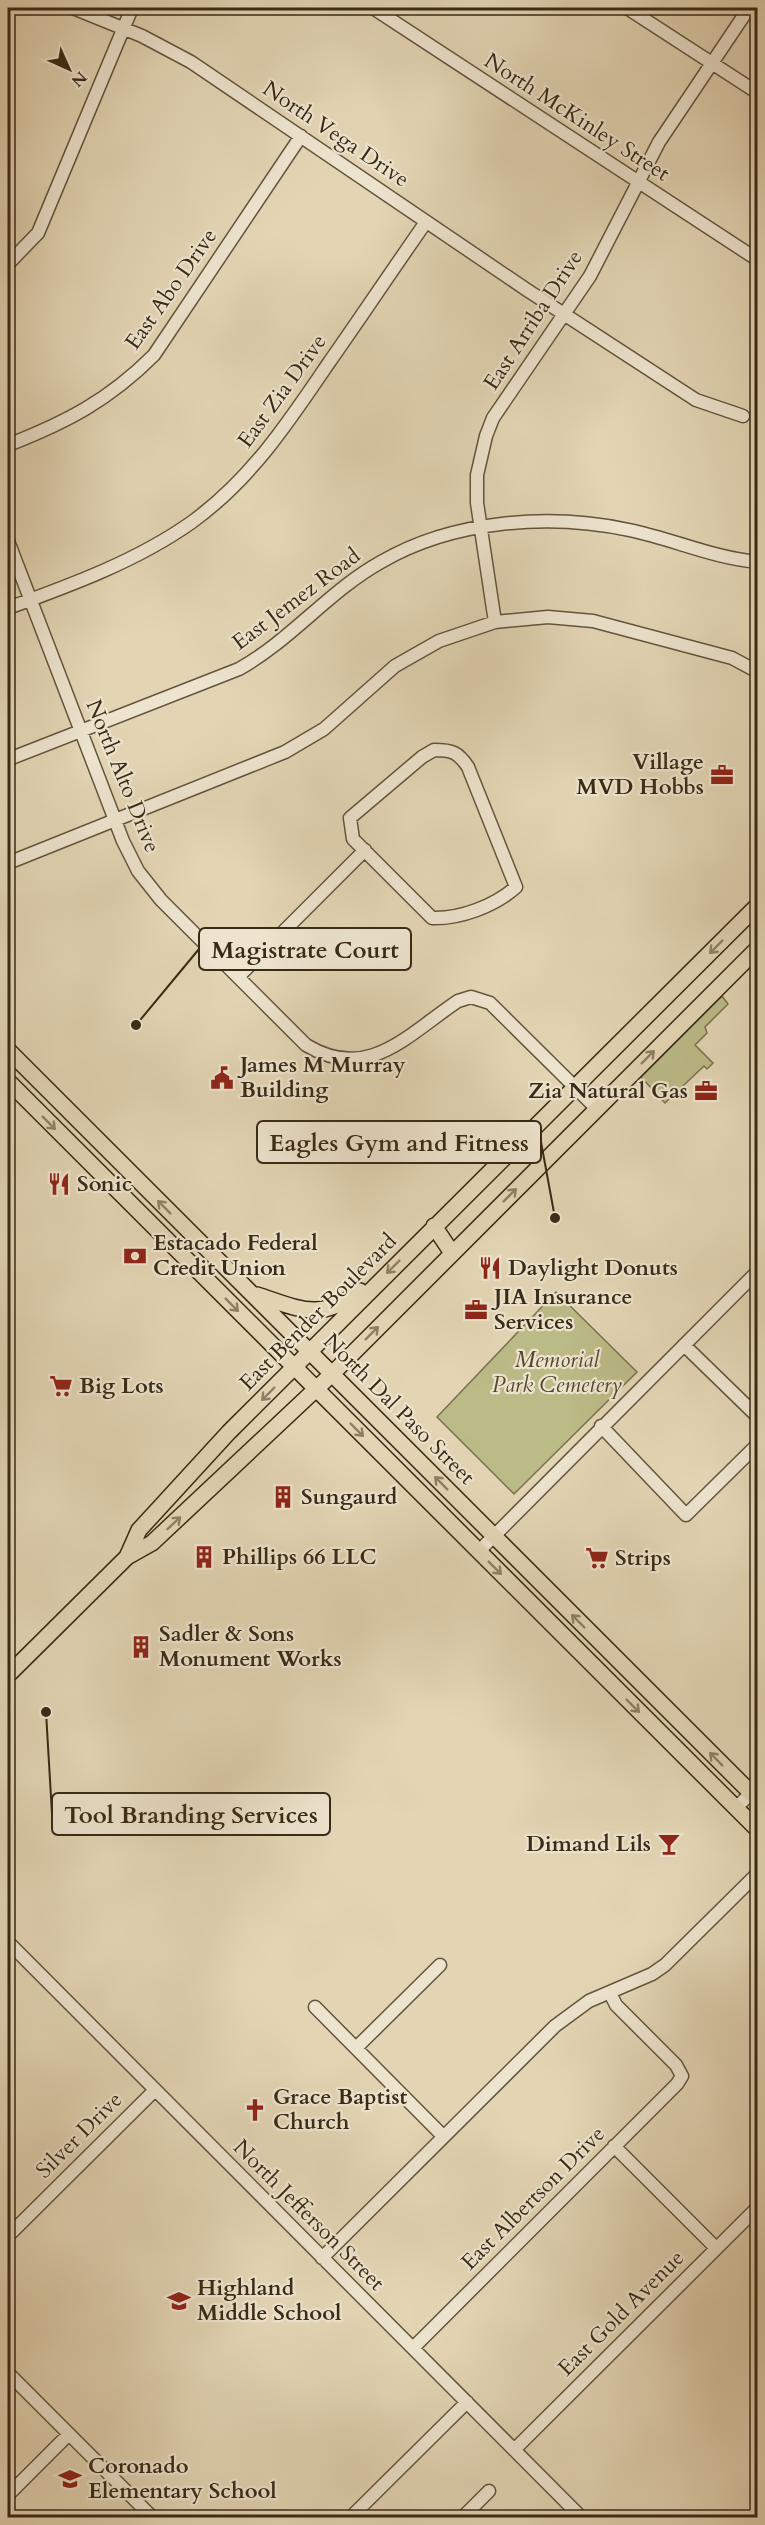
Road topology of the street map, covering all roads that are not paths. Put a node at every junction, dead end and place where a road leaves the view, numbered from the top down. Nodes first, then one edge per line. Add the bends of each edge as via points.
1 (72, 8) edge
2 (132, 8) edge
3 (374, 8) edge
4 (627, 8) edge
5 (748, 8) edge
6 (123, 28) junction
7 (710, 63) junction
8 (758, 93) edge
9 (301, 136) junction
10 (637, 183) junction
11 (426, 222) junction
12 (758, 260) edge
13 (8, 264) edge
14 (565, 315) junction
15 (743, 416) dead end
16 (8, 445) edge
17 (481, 526) junction
18 (8, 541) edge
19 (758, 562) edge
20 (30, 600) junction
21 (8, 608) edge
22 (495, 622) junction
23 (758, 672) edge
24 (81, 729) junction
25 (9, 759) dead end
26 (115, 822) junction
27 (365, 850) junction
28 (8, 863) edge
29 (758, 905) edge
30 (758, 948) edge
31 (238, 977) junction
32 (8, 1050) edge
33 (8, 1081) edge
34 (575, 1087) junction
35 (597, 1109) junction
36 (434, 1226) junction
37 (452, 1253) junction
38 (758, 1271) edge
39 (377, 1284) junction
40 (251, 1293) junction
41 (684, 1345) junction
42 (310, 1352) junction
43 (294, 1368) junction
44 (332, 1374) junction
45 (316, 1389) junction
46 (758, 1417) edge
47 (601, 1426) junction
48 (758, 1444) edge
49 (494, 1536) junction
50 (479, 1551) junction
51 (127, 1557) junction
52 (8, 1675) edge
53 (755, 1793) edge
54 (736, 1808) junction
55 (758, 1830) edge
56 (758, 1874) edge
57 (8, 1942) edge
58 (440, 1965) dead end
59 (610, 1993) junction
60 (315, 2007) dead end
61 (356, 2048) junction
62 (155, 2090) junction
63 (443, 2136) junction
64 (614, 2146) junction
65 (758, 2207) edge
66 (8, 2236) edge
67 (716, 2248) junction
68 (322, 2258) junction
69 (413, 2348) junction
70 (8, 2373) edge
71 (467, 2402) junction
72 (69, 2434) junction
73 (513, 2450) junction
74 (489, 2491) dead end
75 (8, 2495) edge
76 (153, 2517) edge
77 (350, 2517) edge
78 (462, 2517) edge
79 (582, 2517) edge

1 - 6 street, North Vega Drive
2 - 6 street
3 - 10 street, North McKinley Street
4 - 7 street
5 - 7 street, East Arriba Drive
6 - 9 street, North Vega Drive via 191,62
6 - 13 street via 38,233
7 - 8 street
7 - 10 street, East Arriba Drive
9 - 11 street, North Vega Drive
9 - 16 street, East Abo Drive via 154,355 132,377 80,414
10 - 12 street, North McKinley Street
10 - 14 street, East Arriba Drive
11 - 14 street, North Vega Drive
11 - 20 street, East Zia Drive via 295,416 240,481 193,521 153,547
14 - 15 street, North Vega Drive via 696,400
14 - 17 street, East Arriba Drive via 494,418 486,436 477,475
17 - 19 street, East Jemez Road via 591,524 631,530 720,556
17 - 22 street, East Arriba Drive
17 - 24 street, East Jemez Road via 410,547 381,561 338,589 266,653 239,669
18 - 20 street, North Alto Drive
20 - 21 street, East Zia Drive
20 - 24 street, North Alto Drive
22 - 23 street via 548,617 593,621 732,658
22 - 26 street via 439,641 395,666 324,729 285,752
24 - 25 street, East Jemez Road
24 - 26 street, North Alto Drive
26 - 28 street
26 - 31 street, North Alto Drive via 147,884
27 - 27 street via 353,839 350,818 422,757 434,750 451,750 468,767 516,887 504,898 449,918 432,918
27 - 31 street
29 -> 34 main road, East Bender Boulevard
35 -> 30 main road, East Bender Boulevard
31 - 34 street, North Alto Drive via 306,1045 335,1060 364,1060 386,1051 458,1001 471,998 490,1003
40 -> 32 main road, North Dal Paso Street
33 -> 43 main road, North Dal Paso Street
34 - 35 street, North Alto Drive
34 - 36 main road, East Bender Boulevard
37 -> 35 main road, East Bender Boulevard
36 - 37 main road
36 -> 39 main road, East Bender Boulevard
44 -> 37 main road, East Bender Boulevard
38 - 41 street
39 - 40 main road via 334,1307 315,1311 288,1308
39 - 42 main road, East Bender Boulevard
40 - 42 main road, North Dal Paso Street
41 - 46 street
41 - 47 street
42 - 43 main road, East Bender Boulevard
42 - 44 main road, North Dal Paso Street
43 - 45 main road, North Dal Paso Street
43 -> 51 main road, East Bender Boulevard via 139,1530
44 - 45 main road, East Bender Boulevard
49 -> 44 main road, North Dal Paso Street
45 -> 50 main road, North Dal Paso Street
51 -> 45 main road, East Bender Boulevard via 152,1544
47 - 48 street via 686,1515
47 - 49 street
49 - 50 street
53 -> 49 main road, North Dal Paso Street
50 -> 54 main road, North Dal Paso Street
51 - 52 main road, East Bender Boulevard
53 - 54 street
54 - 55 main road, North Dal Paso Street
56 - 59 street via 665,1965
57 - 62 street, North Jefferson Street
58 - 61 street
59 - 63 street via 590,2001 555,2026
59 - 64 street, East Albertson Drive via 616,2005 676,2065 682,2076
60 - 61 street
61 - 63 street
62 - 66 street, Silver Drive
62 - 68 street, North Jefferson Street
63 - 68 street
64 - 67 street
64 - 69 street, East Albertson Drive
65 - 67 street, East Gold Avenue
67 - 73 street, East Gold Avenue
68 - 69 street, North Jefferson Street
69 - 71 street, North Jefferson Street
70 - 72 street
71 - 73 street, North Jefferson Street
71 - 77 street
72 - 75 street
72 - 76 street
73 - 79 street, North Jefferson Street
74 - 78 street

